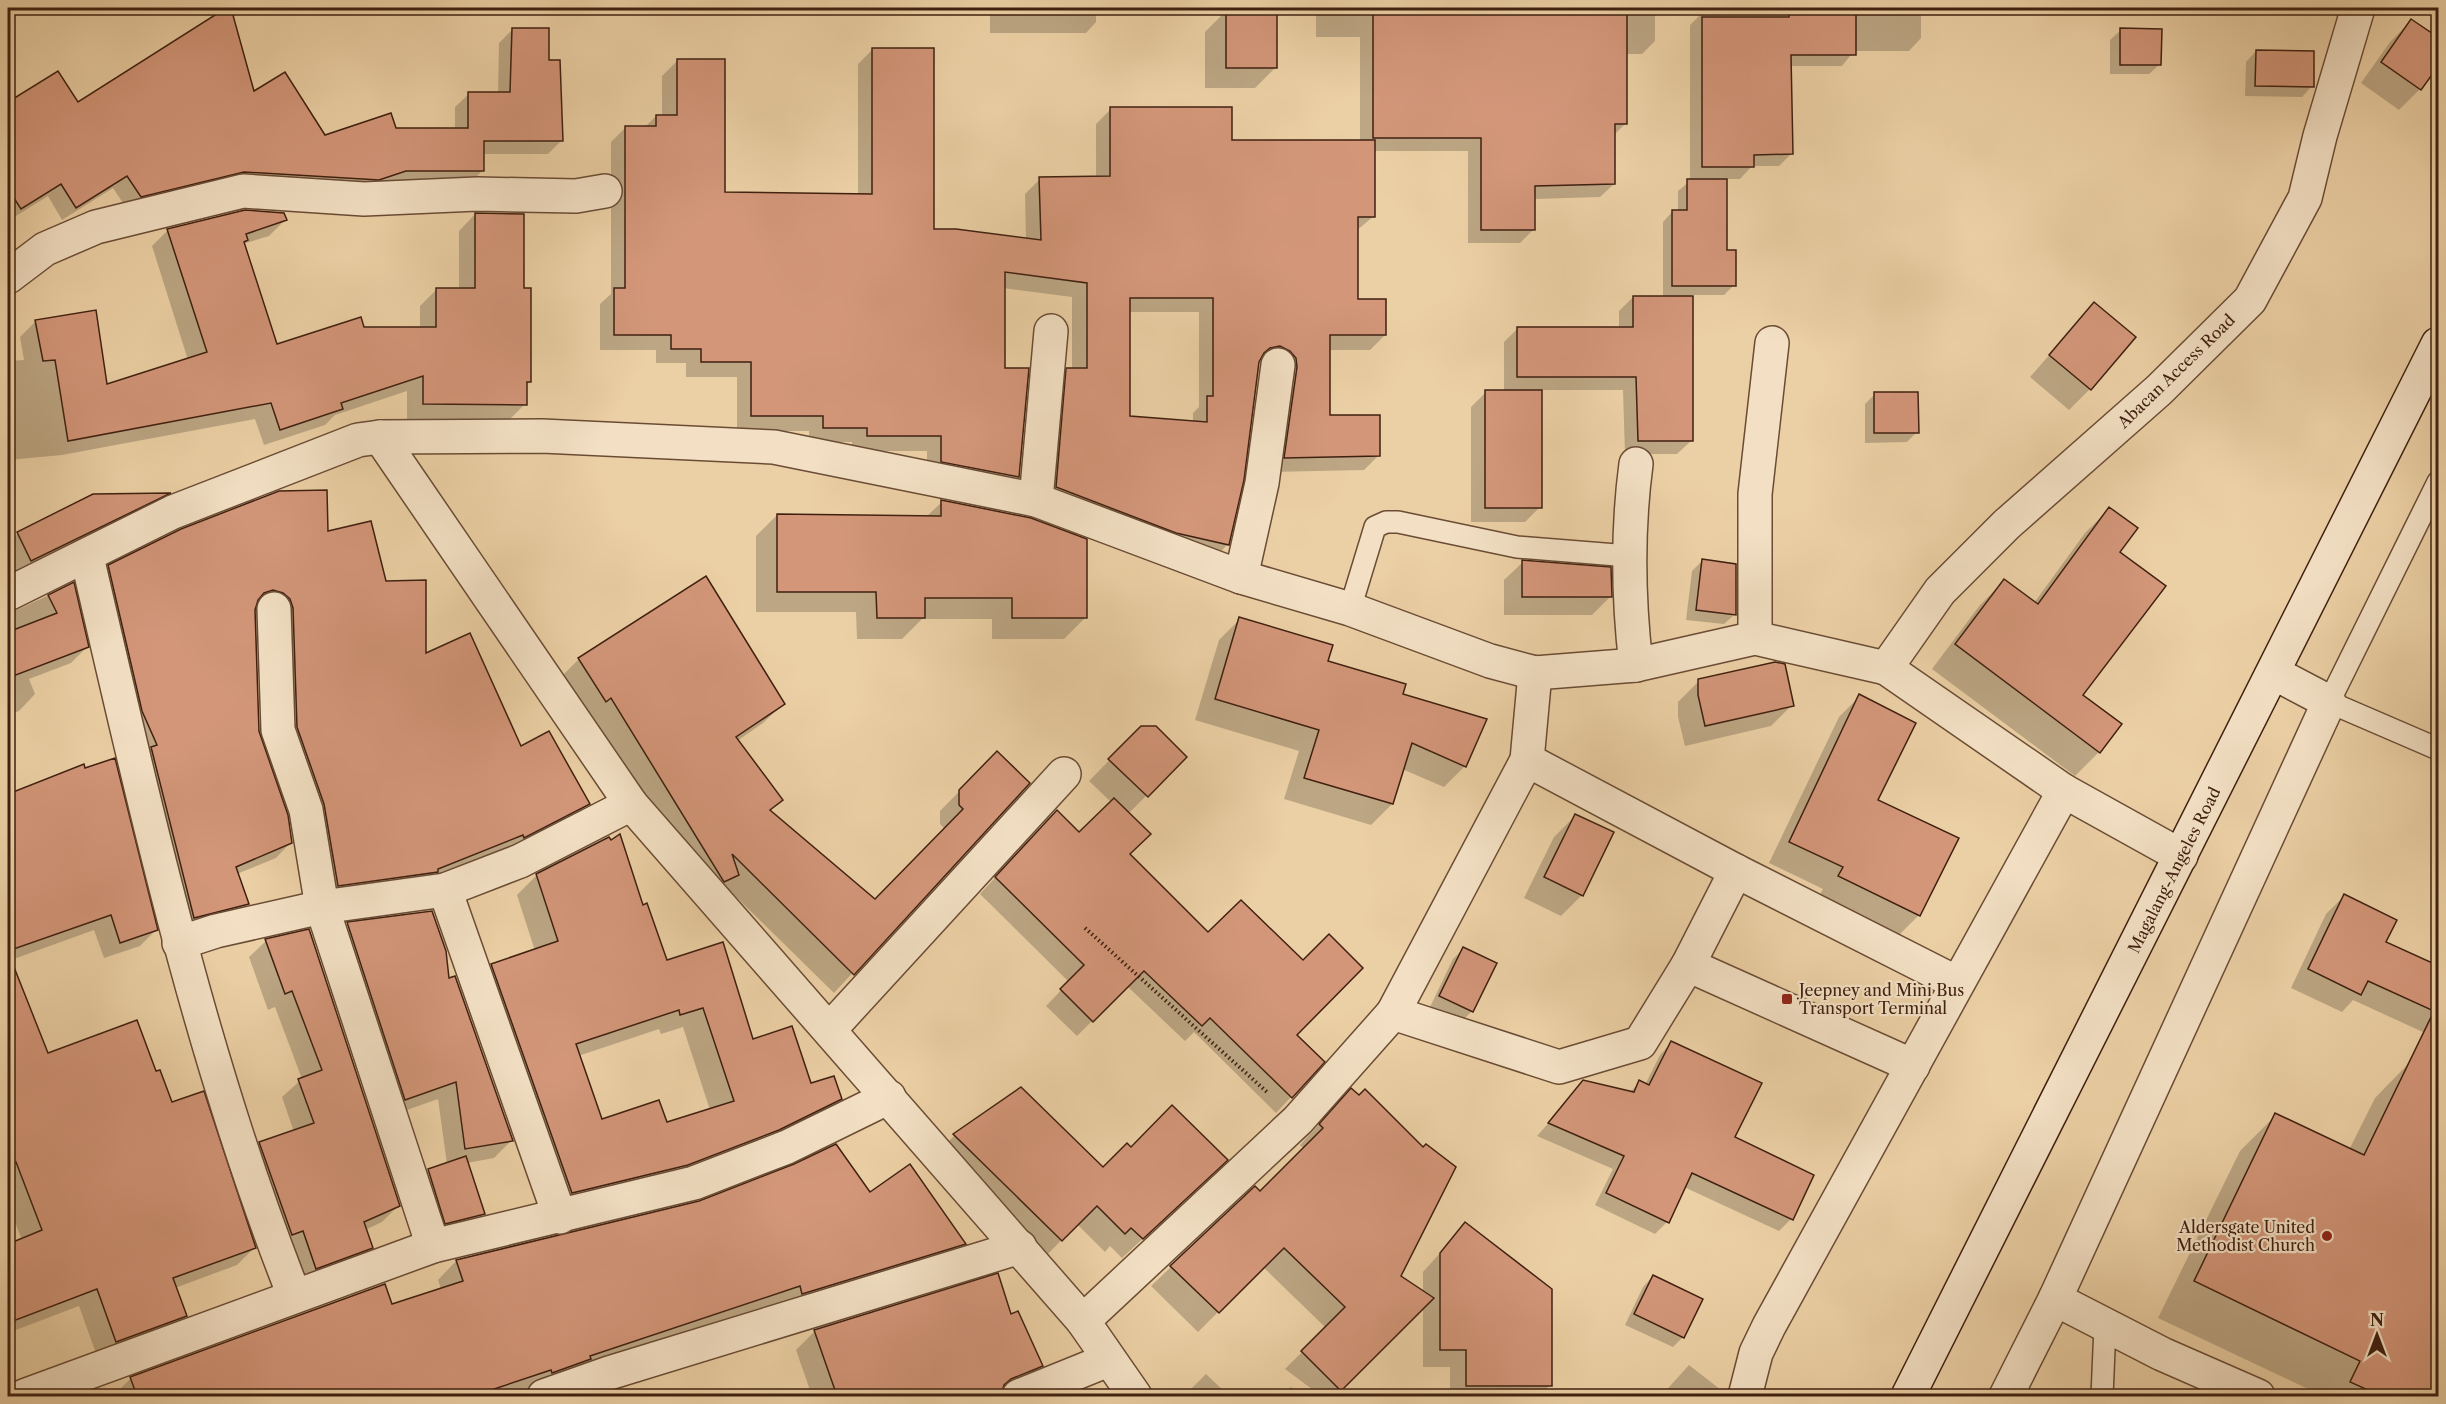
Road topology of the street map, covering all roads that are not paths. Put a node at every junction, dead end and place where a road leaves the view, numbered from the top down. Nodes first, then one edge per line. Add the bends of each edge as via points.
1 (2358, 8) edge
2 (605, 191) dead end
3 (8, 277) edge
4 (1051, 331) dead end
5 (1772, 343) dead end
6 (2439, 344) edge
7 (1278, 365) dead end
8 (380, 437) junction
9 (1636, 464) dead end
10 (2439, 482) edge
11 (1036, 500) junction
12 (1629, 556) junction
13 (87, 557) junction
14 (1241, 577) junction
15 (10, 585) edge
16 (274, 609) dead end
17 (1350, 609) junction
18 (1755, 638) junction
19 (1636, 665) junction
20 (1886, 668) junction
21 (1535, 673) junction
22 (2274, 673) junction
23 (2329, 702) junction
24 (2439, 748) edge
25 (1527, 760) junction
26 (1064, 774) dead end
27 (2064, 790) junction
28 (631, 804) junction
29 (2181, 855) junction
30 (1736, 871) junction
31 (446, 890) junction
32 (322, 907) junction
33 (179, 943) junction
34 (1688, 965) junction
35 (1957, 983) junction
36 (1393, 1013) junction
37 (830, 1029) junction
38 (1913, 1066) junction
39 (889, 1097) junction
40 (560, 1216) junction
41 (433, 1246) junction
42 (1020, 1248) junction
43 (294, 1295) junction
44 (2055, 1299) junction
45 (1083, 1321) junction
46 (2105, 1326) junction
47 (1108, 1360) junction
48 (613, 1385) edge
49 (24, 1396) edge
50 (544, 1396) edge
51 (1019, 1396) edge
52 (1135, 1396) edge
53 (1745, 1396) edge
54 (1908, 1396) edge
55 (2006, 1396) edge
56 (2102, 1396) edge
57 (2258, 1396) edge

1 - 20 street, Abacan Access Road via 2306,198 2250,300 2159,390 2007,524 1941,591
2 - 3 street via 576,196 364,199 243,191 96,227 45,249
4 - 11 street
5 - 18 street via 1755,494
6 - 22 street, Magalang-Angeles Road
7 - 14 street via 1262,483
8 - 11 street via 542,436 774,447
8 - 13 street via 358,440 173,512
8 - 28 street
9 - 12 street
10 - 23 lane
11 - 14 street
12 - 17 lane via 1517,547 1386,522 1375,527
12 - 19 street
13 - 15 street
13 - 33 street
14 - 17 street
16 - 32 street via 278,730 306,810
17 - 21 street via 1490,661
18 - 19 street
18 - 20 street
19 - 21 street
20 - 27 street
21 - 25 street
22 - 23 street
22 - 29 street, Magalang-Angeles Road
23 - 24 lane
23 - 44 street
25 - 30 street
25 - 36 street
26 - 37 street
27 - 29 street
27 - 35 street
28 - 31 street via 520,861
28 - 37 street
29 - 54 street, Magalang-Angeles Road
30 - 34 street
30 - 35 street
31 - 32 street
31 - 40 street
32 - 33 street
32 - 41 street
33 - 43 street via 263,1217
34 - 36 street via 1640,1043 1559,1067
34 - 38 street
35 - 38 street
36 - 45 street via 1298,1120
37 - 39 street
38 - 53 street via 1768,1326
39 - 40 street via 787,1147 694,1183
39 - 42 street
40 - 41 street
41 - 43 street
42 - 45 street
42 - 48 street
43 - 49 street
44 - 46 street
44 - 55 street
45 - 47 street
46 - 56 lane
46 - 57 street
47 - 51 street
47 - 52 street
48 - 50 street

